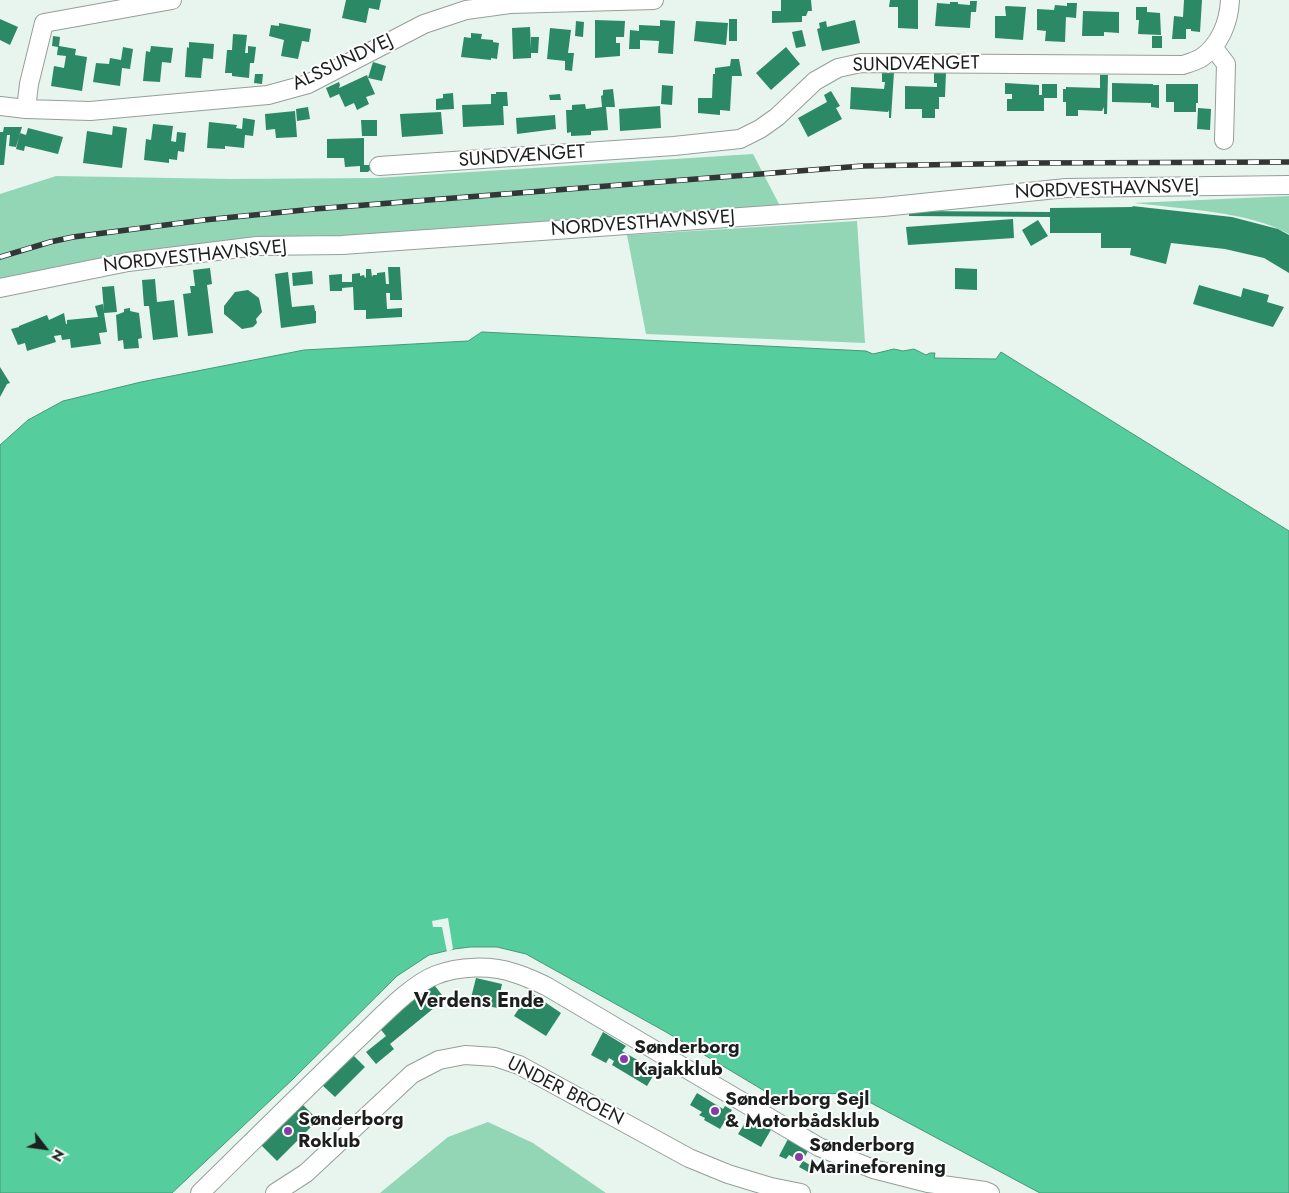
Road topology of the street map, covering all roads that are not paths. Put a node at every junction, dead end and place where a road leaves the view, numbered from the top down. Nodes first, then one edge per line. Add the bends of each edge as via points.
1 (172, 0) edge
2 (654, 0) edge
3 (1230, 0) edge
4 (1213, 47) junction
5 (0, 106) edge
6 (26, 109) junction
7 (1224, 140) dead end
8 (379, 166) dead end
9 (1289, 185) edge
10 (0, 288) edge
11 (200, 1193) edge
12 (275, 1193) edge
13 (801, 1193) edge
14 (990, 1193) edge

1 - 6 street via 44,23
2 - 6 street, ALSSUNDVEJ via 510,4 466,10 424,24 308,84 268,95 90,110
3 - 4 street, SUNDVÆNGET via 1230,14
4 - 7 street via 1226,64
4 - 8 street, SUNDVÆNGET via 1200,58 1183,65 860,63 838,68 815,81 777,118 740,139
5 - 6 street, ALSSUNDVEJ
9 - 10 street, NORDVESTHAVNSVEJ via 1066,188 883,207 342,246 258,246 128,262
11 - 14 street via 302,1091 416,987 434,975 486,968 513,972 546,986 819,1146 873,1169 928,1183
12 - 13 street, UNDER BROEN via 306,1172 412,1074 439,1060 464,1055 494,1057 520,1065 689,1158 771,1187

